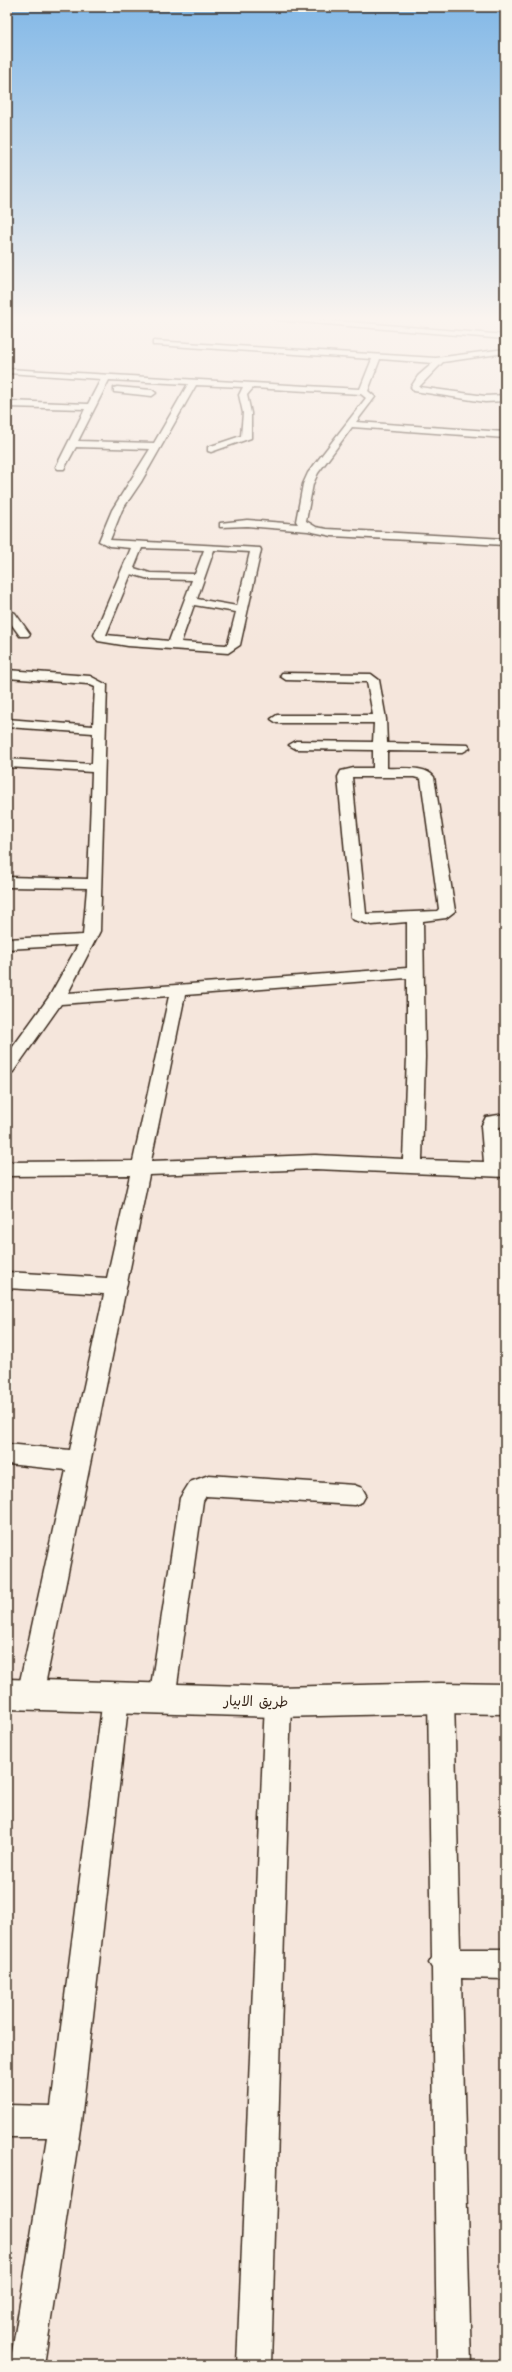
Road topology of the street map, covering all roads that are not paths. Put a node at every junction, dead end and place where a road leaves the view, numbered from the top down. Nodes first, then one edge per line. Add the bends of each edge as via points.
1 (80, 429) edge
2 (166, 429) edge
3 (246, 429) edge
4 (346, 429) edge
5 (416, 429) edge
6 (505, 435) edge
7 (72, 444) junction
8 (156, 446) junction
9 (211, 449) dead end
10 (61, 467) dead end
11 (224, 525) dead end
12 (307, 528) junction
13 (505, 542) edge
14 (138, 545) junction
15 (210, 547) junction
16 (128, 570) junction
17 (200, 577) junction
18 (191, 601) junction
19 (241, 610) junction
20 (7, 613) edge
21 (24, 634) dead end
22 (174, 644) junction
23 (7, 674) edge
24 (286, 676) dead end
25 (276, 719) dead end
26 (380, 719) junction
27 (7, 723) edge
28 (100, 730) junction
29 (296, 745) dead end
30 (379, 746) junction
31 (463, 748) dead end
32 (7, 763) edge
33 (98, 768) junction
34 (380, 773) junction
35 (7, 882) edge
36 (95, 884) junction
37 (415, 917) junction
38 (89, 940) junction
39 (7, 944) edge
40 (416, 972) junction
41 (178, 990) junction
42 (56, 999) junction
43 (7, 1068) edge
44 (505, 1120) edge
45 (412, 1166) junction
46 (7, 1168) edge
47 (141, 1168) junction
48 (500, 1170) edge
49 (7, 1280) edge
50 (116, 1287) junction
51 (7, 1454) edge
52 (79, 1461) junction
53 (354, 1495) dead end
54 (19, 1694) edge
55 (116, 1698) junction
56 (441, 1698) junction
57 (162, 1699) junction
58 (505, 1699) edge
59 (278, 1702) junction
60 (444, 1963) junction
61 (505, 1964) edge
62 (7, 2121) edge
63 (65, 2122) junction
64 (27, 2365) edge
65 (254, 2365) edge
66 (454, 2365) edge

1 - 7 street
2 - 8 street
3 - 9 street via 246,438
4 - 12 street via 325,455 308,484 301,521
5 - 6 street
7 - 8 street
7 - 10 street
8 - 14 street via 117,510 104,541
11 - 12 street
12 - 13 street via 345,534
14 - 15 street
14 - 16 street
15 - 17 street
15 - 19 street via 256,550
16 - 17 street via 149,576
16 - 22 street via 100,635 102,638 121,642
17 - 18 street
18 - 19 street
18 - 22 street
19 - 22 street via 234,645 231,648
20 - 21 street
23 - 28 street via 98,682 101,685
24 - 26 street via 371,678
25 - 26 street
26 - 30 street
27 - 28 street
28 - 33 street
29 - 30 street
30 - 31 street
30 - 34 street
32 - 33 street
33 - 36 street
34 - 37 street via 416,773 427,777 447,911 441,915
34 - 37 street via 352,772 345,777 359,917 372,920
35 - 36 street
36 - 38 street via 92,932
37 - 40 street
38 - 39 street
38 - 42 street
40 - 41 street
40 - 45 street
41 - 42 street
41 - 47 street
42 - 43 street
44 - 48 street via 492,1122 490,1127
45 - 47 street via 315,1162
45 - 48 street
46 - 47 street
47 - 50 street
49 - 50 street
50 - 52 street
51 - 52 street
52 - 54 street
53 - 57 street via 209,1485 198,1489 192,1498
54 - 55 main road, طريق الابيار
55 - 57 main road, طريق الابيار
55 - 63 street
56 - 58 main road, طريق الابيار
56 - 59 main road, طريق الابيار
56 - 60 street
57 - 59 main road, طريق الابيار
59 - 65 street
60 - 61 street
60 - 66 street
62 - 63 street
63 - 64 street

